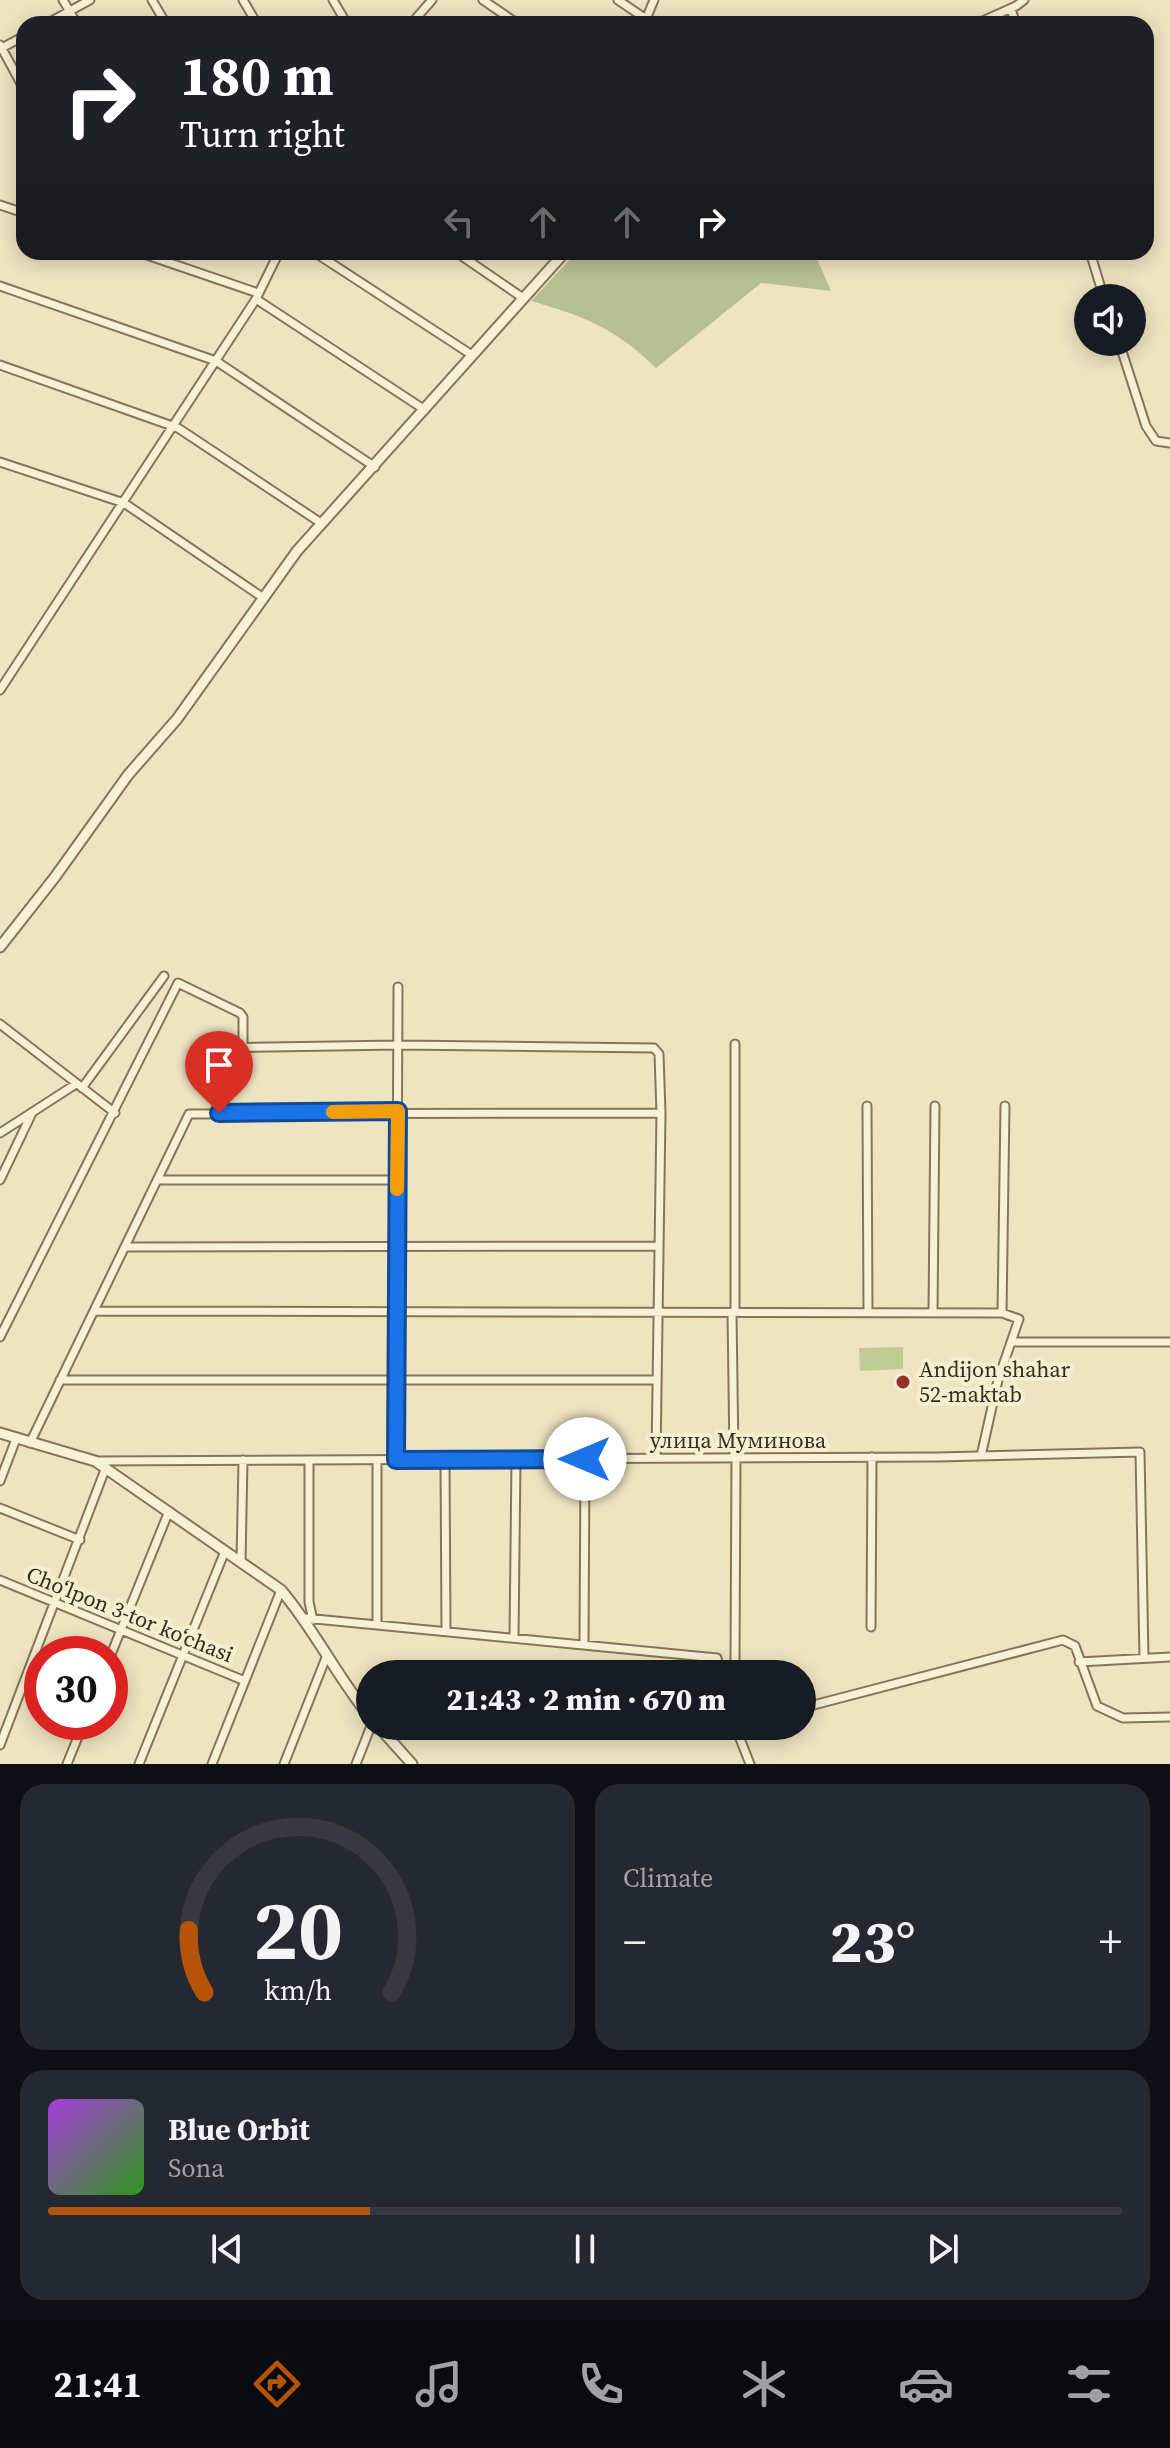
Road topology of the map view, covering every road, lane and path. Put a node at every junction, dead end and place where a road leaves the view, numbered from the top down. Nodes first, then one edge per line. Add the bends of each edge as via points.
1 (63, 0) edge
2 (90, 0) edge
3 (483, 0) edge
4 (618, 0) edge
5 (1024, 0) edge
6 (1011, 9) junction
7 (70, 11) junction
8 (61, 16) edge
9 (73, 16) edge
10 (506, 16) edge
11 (638, 16) edge
12 (995, 16) edge
13 (1013, 16) edge
14 (0, 47) edge
15 (16, 75) edge
16 (160, 260) edge
17 (275, 260) edge
18 (326, 260) edge
19 (468, 260) edge
20 (558, 260) edge
21 (1092, 260) edge
22 (1100, 284) edge
23 (0, 286) edge
24 (257, 296) junction
25 (523, 298) junction
26 (472, 355) junction
27 (1124, 356) edge
28 (216, 361) junction
29 (0, 365) edge
30 (425, 410) junction
31 (172, 427) junction
32 (1170, 443) edge
33 (0, 462) edge
34 (375, 467) junction
35 (124, 503) junction
36 (321, 523) junction
37 (262, 597) junction
38 (0, 690) edge
39 (0, 947) edge
40 (164, 976) dead end
41 (398, 987) dead end
42 (0, 1024) edge
43 (735, 1044) dead end
44 (398, 1045) junction
45 (214, 1048) dead end
46 (243, 1048) junction
47 (79, 1086) junction
48 (867, 1106) dead end
49 (935, 1106) dead end
50 (1005, 1106) dead end
51 (398, 1111) junction
52 (32, 1112) junction
53 (115, 1113) junction
54 (661, 1113) junction
55 (0, 1133) edge
56 (0, 1180) edge
57 (157, 1180) junction
58 (397, 1180) junction
59 (658, 1246) junction
60 (126, 1247) junction
61 (396, 1247) junction
62 (94, 1311) junction
63 (733, 1312) junction
64 (868, 1312) junction
65 (397, 1313) junction
66 (657, 1313) junction
67 (933, 1313) junction
68 (1002, 1313) junction
69 (0, 1337) edge
70 (1011, 1342) junction
71 (1170, 1342) edge
72 (60, 1380) junction
73 (397, 1380) junction
74 (656, 1380) junction
75 (0, 1433) edge
76 (16, 1439) junction
77 (30, 1443) junction
78 (735, 1456) junction
79 (981, 1456) junction
80 (872, 1457) junction
81 (656, 1458) junction
82 (516, 1459) junction
83 (585, 1459) junction
84 (243, 1460) junction
85 (309, 1460) junction
86 (396, 1460) junction
87 (445, 1460) junction
88 (95, 1461) junction
89 (377, 1461) junction
90 (106, 1467) junction
91 (0, 1481) edge
92 (0, 1508) edge
93 (169, 1511) junction
94 (80, 1540) junction
95 (225, 1551) junction
96 (241, 1562) junction
97 (0, 1580) edge
98 (281, 1590) junction
99 (56, 1603) junction
100 (309, 1619) junction
101 (377, 1625) junction
102 (871, 1627) dead end
103 (121, 1630) junction
104 (446, 1631) junction
105 (119, 1636) edge
106 (514, 1638) junction
107 (584, 1645) junction
108 (328, 1653) junction
109 (184, 1656) junction
110 (1170, 1657) edge
111 (1144, 1658) junction
112 (718, 1660) edge
113 (735, 1660) edge
114 (1079, 1662) junction
115 (245, 1681) junction
116 (356, 1699) edge
117 (816, 1704) edge
118 (1170, 1717) edge
119 (4, 1728) edge
120 (77, 1740) edge
121 (365, 1740) edge
122 (391, 1740) edge
123 (740, 1740) edge
124 (0, 1745) edge
125 (67, 1764) edge
126 (139, 1764) edge
127 (212, 1764) edge
128 (284, 1764) edge
129 (356, 1764) edge
130 (412, 1764) edge
131 (750, 1764) edge

1 - 7 street
2 - 7 street
3 - 10 street
4 - 11 street
5 - 6 street
6 - 12 street
6 - 13 street
7 - 8 street
7 - 9 street
14 - 15 street
16 - 24 street
17 - 24 street
18 - 26 street
19 - 25 street
20 - 25 street
21 - 22 street
23 - 28 street
24 - 28 street
24 - 30 street
25 - 26 street
26 - 30 street
27 - 32 street via 1146,426 1156,441
28 - 31 street
28 - 34 street
29 - 31 street
30 - 34 street
31 - 35 street
31 - 36 street
33 - 35 street
34 - 36 street
35 - 37 street
35 - 38 street
36 - 37 street
37 - 39 street via 177,719 128,775
40 - 47 street
41 - 44 street
42 - 47 street
43 - 63 street
44 - 46 street
44 - 51 street
44 - 54 street via 654,1048 659,1054
45 - 46 street
46 - 53 street via 240,1013 178,983
47 - 52 street
47 - 53 street
48 - 64 street
49 - 67 street
50 - 68 street
51 - 54 street
51 - 57 street via 189,1114
51 - 58 street
52 - 55 street
52 - 56 street
53 - 69 street
54 - 59 street
57 - 58 street
57 - 60 street
58 - 61 street
59 - 61 street
59 - 66 street
60 - 61 street
60 - 62 street
61 - 65 street
62 - 65 street
62 - 72 street
63 - 64 street
63 - 66 street
63 - 78 street
64 - 67 street
65 - 66 street
65 - 73 street
66 - 74 street
67 - 68 street
68 - 70 street via 1019,1319
70 - 71 street
70 - 79 street
72 - 73 street
72 - 77 street
73 - 74 street
73 - 86 street
74 - 81 street
75 - 76 street
76 - 77 street
76 - 91 street
77 - 88 street
78 - 80 street, улица Муминова
78 - 81 street, улица Муминова
78 - 113 street
79 - 80 street, улица Муминова
79 - 111 street, улица Муминова via 1140,1452
80 - 102 street
81 - 83 street, улица Муминова
82 - 83 street, улица Муминова
82 - 87 street, улица Муминова
82 - 106 street
83 - 107 street
84 - 85 street, улица Муминова
84 - 88 street, улица Муминова
84 - 96 street
85 - 89 street, улица Муминова
85 - 100 street
86 - 87 street, улица Муминова
86 - 89 street, улица Муминова
87 - 104 street
88 - 90 street
89 - 101 street
90 - 93 street
90 - 94 street
92 - 94 street
93 - 95 street
93 - 103 street
94 - 99 street
95 - 96 street
95 - 109 street
96 - 98 street
97 - 99 street, Cho‘lpon 3-tor koʻchasi
98 - 100 street
98 - 115 street
99 - 103 street, Cho‘lpon 3-tor koʻchasi
99 - 119 street
100 - 101 street
100 - 108 street
101 - 104 street
103 - 105 street
103 - 109 street, Cho‘lpon 3-tor koʻchasi
104 - 106 street
106 - 107 street
107 - 112 street
108 - 116 street
108 - 128 street
109 - 115 street, Cho‘lpon 3-tor koʻchasi
109 - 126 street
110 - 111 street
111 - 114 street
114 - 117 street via 1075,1646 1063,1640
114 - 118 street via 1104,1711 1123,1718
115 - 127 street
119 - 124 street
120 - 125 street
121 - 129 street
122 - 130 street
123 - 131 street

